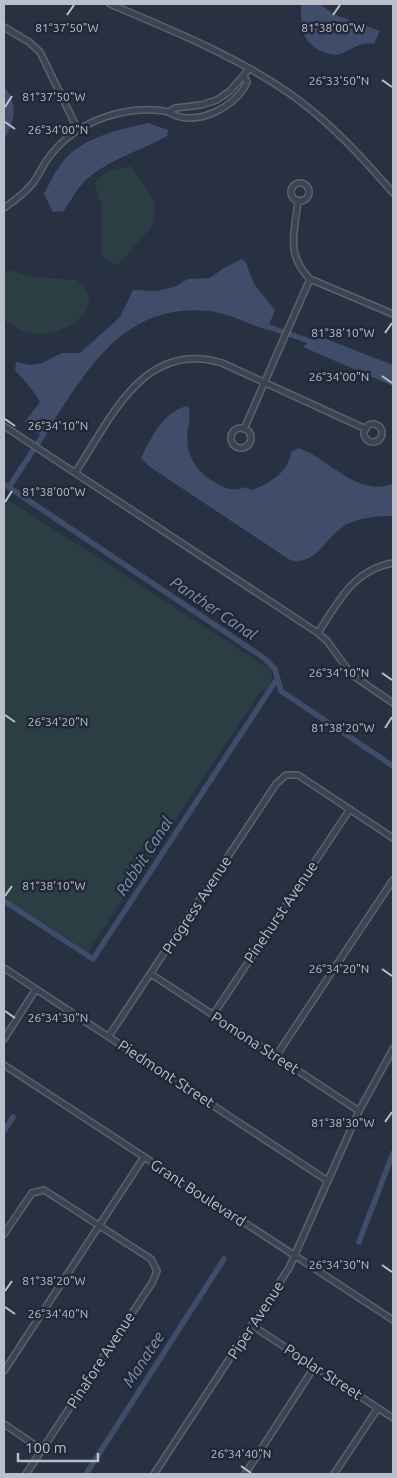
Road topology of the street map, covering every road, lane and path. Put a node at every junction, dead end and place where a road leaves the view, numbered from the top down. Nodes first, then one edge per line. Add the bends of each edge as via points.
1 (110, 4) edge
2 (4, 27) edge
3 (249, 69) junction
4 (244, 76) junction
5 (201, 105) junction
6 (169, 112) junction
7 (203, 115) junction
8 (78, 130) junction
9 (393, 193) edge
10 (298, 200) dead end
11 (4, 208) edge
12 (310, 279) junction
13 (393, 314) edge
14 (264, 381) junction
15 (4, 426) edge
16 (244, 429) dead end
17 (366, 429) dead end
18 (75, 473) junction
19 (393, 563) edge
20 (318, 633) junction
21 (393, 703) edge
22 (350, 810) junction
23 (393, 838) edge
24 (393, 880) edge
25 (4, 968) edge
26 (151, 974) junction
27 (36, 989) junction
28 (213, 1015) junction
29 (109, 1036) junction
30 (4, 1039) edge
31 (393, 1050) edge
32 (276, 1056) junction
33 (4, 1065) edge
34 (358, 1111) junction
35 (144, 1157) junction
36 (328, 1181) junction
37 (100, 1224) junction
38 (4, 1234) edge
39 (296, 1257) junction
40 (393, 1320) edge
41 (253, 1326) junction
42 (315, 1366) junction
43 (4, 1371) edge
44 (378, 1408) junction
45 (393, 1418) edge
46 (4, 1424) edge
47 (42, 1450) junction
48 (26, 1474) edge
49 (154, 1474) edge
50 (245, 1474) edge
51 (334, 1474) edge

1 - 3 street
2 - 8 street via 40,52
3 - 4 street
3 - 9 street via 290,94 348,143
4 - 5 street via 224,95
4 - 7 street via 247,82 236,100 222,110
5 - 6 street via 175,108
5 - 7 street
6 - 7 street via 182,117
6 - 8 street via 147,108 128,110
8 - 11 street via 52,152 27,190
10 - 12 street via 292,251 297,264
12 - 13 street
12 - 14 street
14 - 16 street
14 - 17 street
14 - 18 street via 222,363 201,358 162,365 147,373 133,387
15 - 18 street
18 - 20 street
19 - 20 street via 374,567 356,579
20 - 21 street via 327,640 352,675
22 - 23 street
22 - 26 street, Progress Avenue via 298,776 286,775 276,784
22 - 28 street, Pinehurst Avenue
24 - 32 street
25 - 27 street, Piedmont Street
26 - 28 street, Pomona Street
26 - 29 street, Progress Avenue
27 - 29 street, Piedmont Street
27 - 30 street
28 - 32 street, Pomona Street
29 - 36 street, Piedmont Street
31 - 34 street, Piper Avenue
32 - 34 street, Pomona Street
33 - 35 street, Grant Boulevard
34 - 36 street, Piper Avenue
35 - 37 street
35 - 39 street, Grant Boulevard
36 - 39 street, Piper Avenue
37 - 38 street via 50,1192 37,1190 26,1200
37 - 43 street
37 - 47 street, Pinafore Avenue via 151,1259 157,1271
39 - 40 street, Grant Boulevard
39 - 41 street, Piper Avenue
41 - 42 street, Poplar Street
41 - 49 street, Piper Avenue
42 - 44 street, Poplar Street
42 - 50 street
44 - 45 street, Poplar Street
44 - 51 street
46 - 47 street
47 - 48 street, Pinafore Avenue

